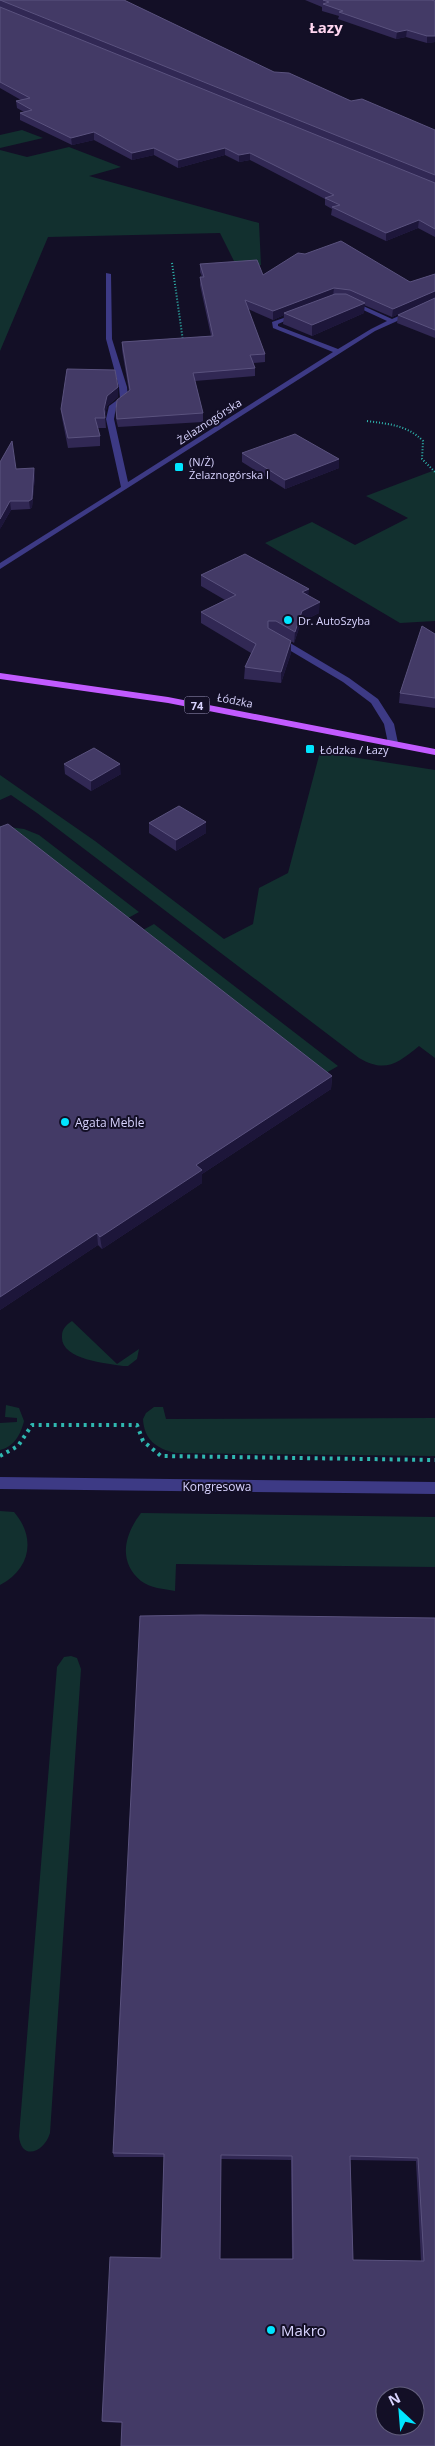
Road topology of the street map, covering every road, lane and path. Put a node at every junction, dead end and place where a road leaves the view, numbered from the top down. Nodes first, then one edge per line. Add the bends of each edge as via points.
1 (172, 263) dead end
2 (108, 274) dead end
3 (340, 300) edge
4 (435, 302) edge
5 (308, 310) edge
6 (392, 321) junction
7 (184, 350) edge
8 (340, 352) junction
9 (368, 421) dead end
10 (435, 472) edge
11 (125, 488) junction
12 (0, 567) edge
13 (272, 636) edge
14 (0, 676) edge
15 (394, 743) junction
16 (435, 752) edge
17 (0, 1456) edge
18 (435, 1460) edge
19 (0, 1483) edge
20 (435, 1488) edge

1 - 7 path
2 - 11 street via 110,339 124,399 113,406 110,419
3 - 6 street
4 - 6 street, Żelaznogórska
5 - 8 street via 274,323 275,328
6 - 8 street, Żelaznogórska
8 - 11 street, Żelaznogórska
9 - 10 path via 399,424 416,434 423,441 422,459
11 - 12 street, Żelaznogórska
13 - 15 street via 375,701 389,724
14 - 15 main road, Łódzka / 74 via 168,700
15 - 16 main road, Łódzka / 74
17 - 18 path via 18,1446 32,1425 137,1425 143,1441 160,1456
19 - 20 street, Kongresowa

